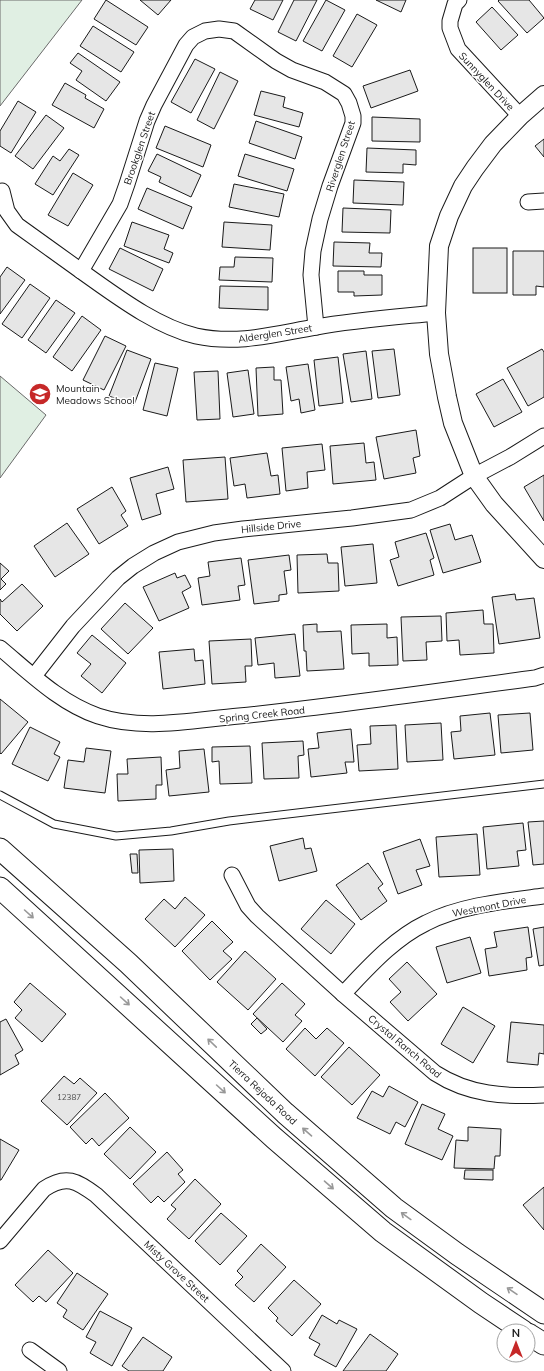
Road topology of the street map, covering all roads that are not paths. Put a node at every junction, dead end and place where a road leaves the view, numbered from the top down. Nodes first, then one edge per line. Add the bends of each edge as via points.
1 (459, 0) edge
2 (205, 31) joint
3 (544, 95) edge
4 (520, 116) junction
5 (2, 191) dead end
6 (544, 201) edge
7 (528, 202) dead end
8 (81, 270) junction
9 (436, 313) junction
10 (316, 327) junction
11 (544, 436) edge
12 (474, 476) junction
13 (544, 559) edge
14 (0, 648) edge
15 (544, 675) edge
16 (34, 676) junction
17 (544, 784) edge
18 (0, 795) edge
19 (0, 849) edge
20 (232, 875) dead end
21 (0, 888) edge
22 (544, 896) edge
23 (343, 994) junction
24 (544, 1095) edge
25 (0, 1241) edge
26 (544, 1313) edge
27 (511, 1323) edge
28 (30, 1350) dead end
29 (59, 1371) edge
30 (283, 1371) edge

1 - 4 street, Sunnyglen Drive via 455,4 450,21 458,49
2 - 8 street, Brookglen Street via 186,45 174,66 147,121 120,204
2 - 10 street, Riverglen Street via 234,31 292,70 325,82 344,94 349,103 353,123 330,186 313,252 311,275
3 - 4 street
4 - 9 street via 493,144 475,168 449,216 439,246
5 - 8 street, Alderglen Street via 7,211 17,225
6 - 7 street
8 - 10 street, Alderglen Street via 126,303 166,325 195,335 239,340
9 - 10 street, Alderglen Street
9 - 12 street via 439,354 453,423
11 - 12 street, Hillside Drive
12 - 13 street via 494,504
12 - 16 street, Hillside Drive via 440,498 411,510 243,529 178,542 154,553 118,578 74,626
14 - 16 street, Spring Creek Road
15 - 16 street, Spring Creek Road via 309,709 163,723 134,723 100,717 64,700
17 - 18 lane via 116,836 54,824
26 -> 19 main road, Tierra Rejada Road via 394,1208 285,1113 128,963
20 - 23 street via 245,901 257,916
21 -> 27 main road via 274,1138 383,1232
22 - 23 street, Westmont Drive via 463,909 425,923 408,933 376,959
23 - 24 street, Crystal Ranch Road via 447,1081 482,1093
25 - 30 street, Misty Grove Street via 44,1189 66,1181 81,1184 96,1195
28 - 29 street

